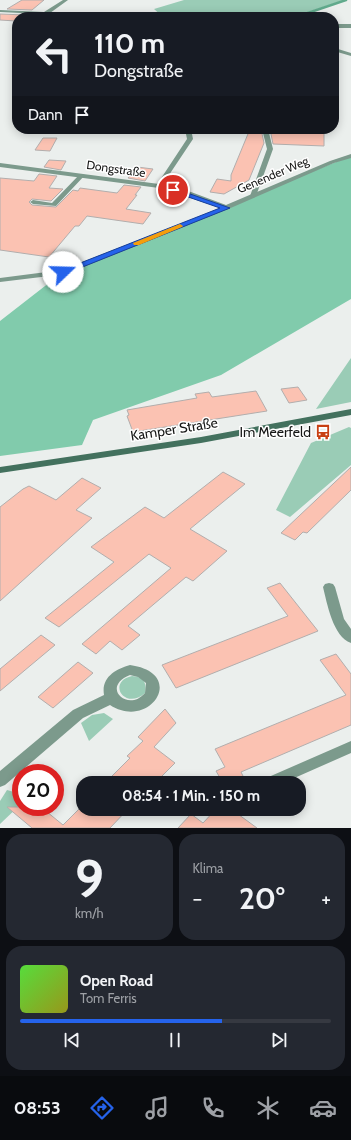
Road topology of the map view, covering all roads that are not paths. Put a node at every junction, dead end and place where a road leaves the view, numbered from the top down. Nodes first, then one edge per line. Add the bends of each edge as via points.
1 (66, 0) edge
2 (0, 11) edge
3 (15, 12) edge
4 (48, 12) edge
5 (339, 26) edge
6 (351, 26) edge
7 (339, 51) edge
8 (351, 55) edge
9 (189, 134) edge
10 (266, 134) edge
11 (351, 156) edge
12 (0, 165) edge
13 (82, 175) junction
14 (159, 186) junction
15 (253, 196) junction
16 (33, 202) dead end
17 (226, 208) junction
18 (0, 280) edge
19 (351, 412) edge
20 (0, 470) edge
21 (329, 587) dead end
22 (351, 638) edge
23 (112, 697) dead end
24 (351, 747) edge
25 (285, 776) edge
26 (0, 780) edge

1 - 4 street
2 - 3 street
5 - 6 street
7 - 8 lane
9 - 14 lane via 190,139
10 - 15 lane via 270,149
11 - 15 street, Genender Weg
12 - 13 street, Dongstraße
13 - 14 street, Dongstraße
13 - 16 lane via 54,205
14 - 17 street, Dongstraße
15 - 17 street, Genender Weg
17 - 18 lane, Genender Weg via 63,272
19 - 20 main road, Kamper Straße via 208,438
21 - 22 street via 338,621
23 - 26 street via 78,714
24 - 25 lane

